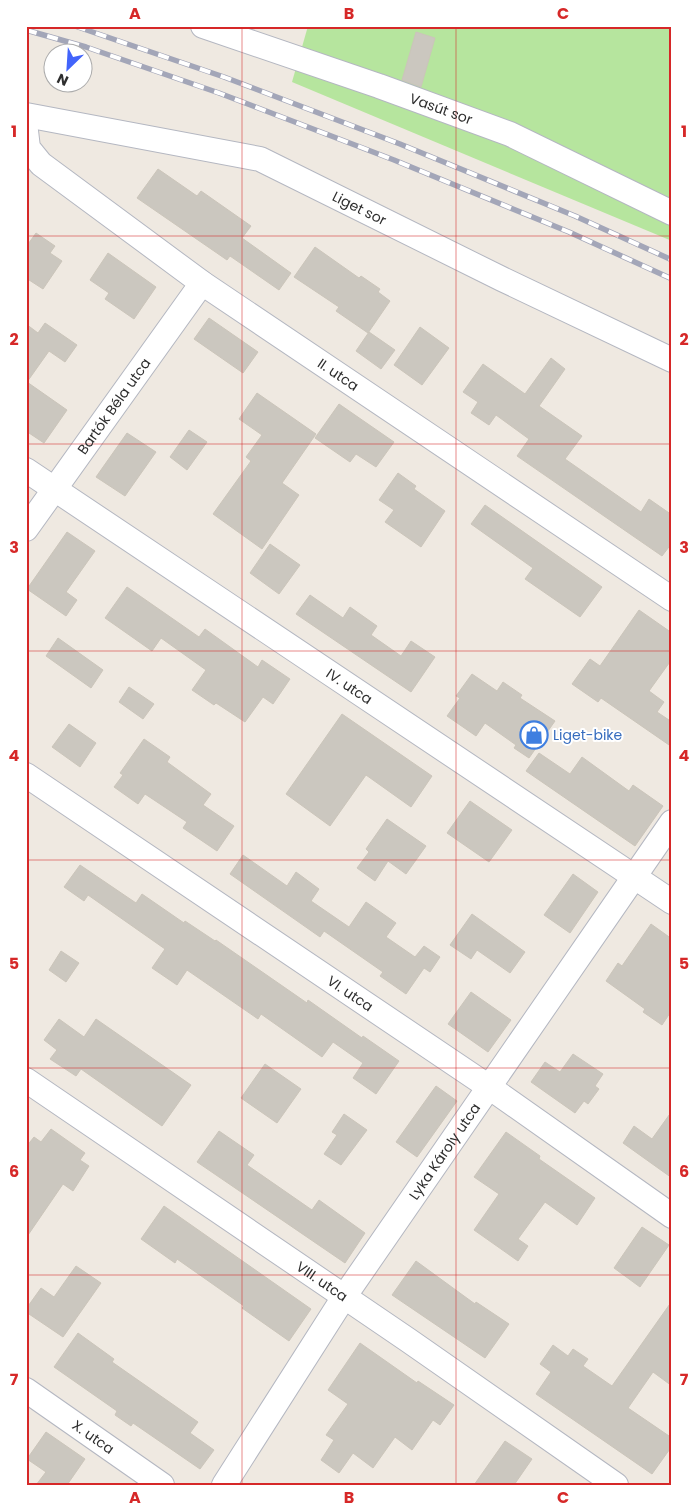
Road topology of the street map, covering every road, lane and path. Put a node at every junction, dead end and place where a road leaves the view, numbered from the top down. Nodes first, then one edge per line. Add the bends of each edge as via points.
1 (203, 26) edge
2 (27, 121) edge
3 (672, 212) edge
4 (202, 283) junction
5 (672, 360) edge
6 (26, 470) edge
7 (54, 489) junction
8 (26, 529) edge
9 (672, 599) edge
10 (26, 775) edge
11 (672, 822) edge
12 (634, 877) junction
13 (672, 902) edge
14 (26, 1080) edge
15 (489, 1087) junction
16 (672, 1216) edge
17 (344, 1297) junction
18 (26, 1390) edge
19 (162, 1485) edge
20 (224, 1485) edge
21 (616, 1485) edge

1 - 3 street, Vasút sor via 510,134
2 - 4 street, II. utca via 28,148 40,164
2 - 5 street, Liget sor via 260,159
4 - 7 street, Bartók Béla utca
4 - 9 street, II. utca
6 - 7 street, IV. utca
7 - 8 street, Bartók Béla utca
7 - 12 street, IV. utca
10 - 15 street, VI. utca
11 - 12 street, Lyka Károly utca
12 - 13 street, IV. utca
12 - 15 street, Lyka Károly utca
14 - 17 street, VIII. utca
15 - 16 street, VI. utca
15 - 17 street, Lyka Károly utca
17 - 20 street, Lyka Károly utca
17 - 21 street, VIII. utca
18 - 19 street, X. utca

